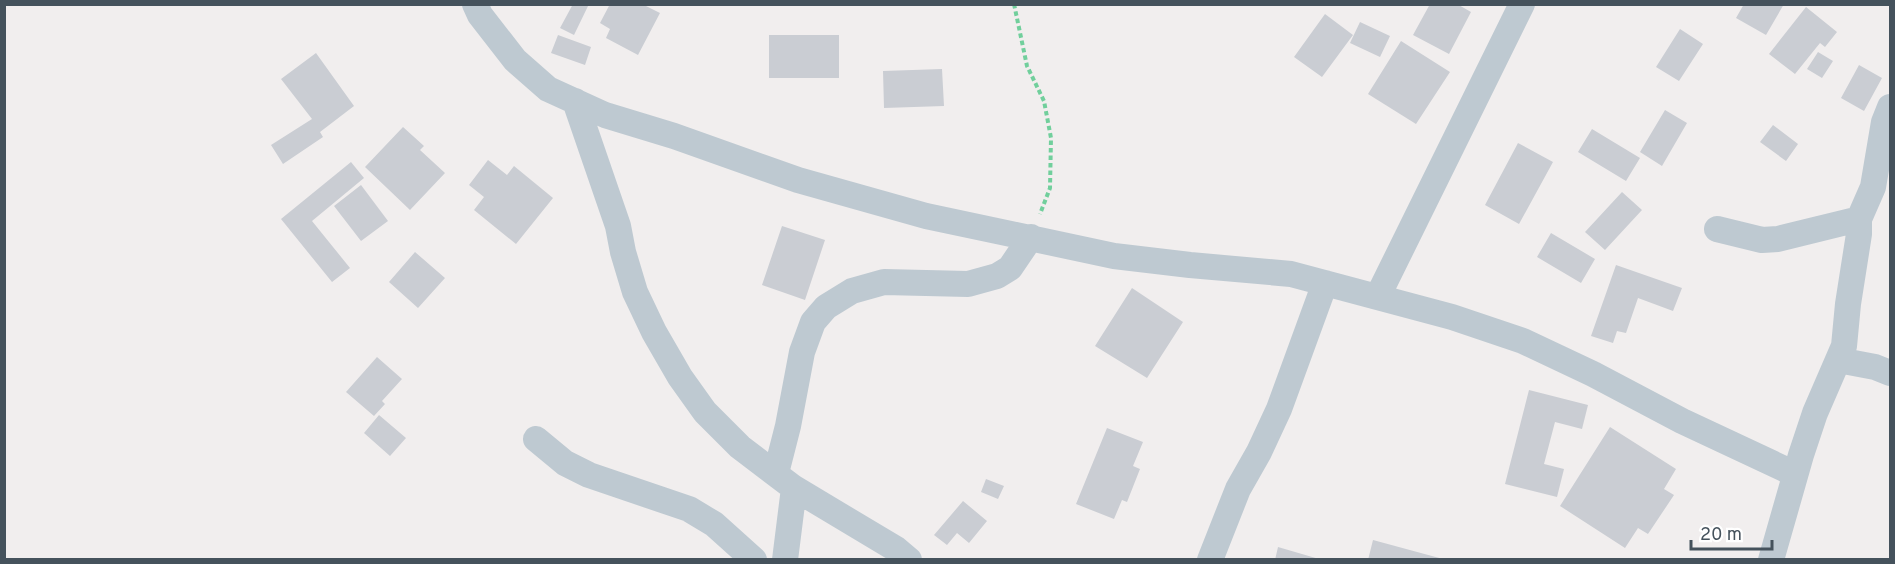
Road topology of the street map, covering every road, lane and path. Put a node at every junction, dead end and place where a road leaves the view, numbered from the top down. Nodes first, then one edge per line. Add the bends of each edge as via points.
1 (475, 4) edge
2 (1014, 4) edge
3 (1522, 4) edge
4 (574, 101) junction
5 (1890, 107) edge
6 (1859, 219) junction
7 (1717, 229) dead end
8 (1031, 237) junction
9 (1325, 283) junction
10 (1378, 296) junction
11 (1838, 360) junction
12 (1890, 372) edge
13 (536, 440) dead end
14 (1795, 474) junction
15 (785, 481) junction
16 (754, 560) edge
17 (785, 560) edge
18 (909, 560) edge
19 (1210, 560) edge
20 (1771, 560) edge

1 - 4 street via 515,60 548,89
2 - 8 path via 1027,66 1044,102 1051,138 1050,188
3 - 10 street
4 - 8 street via 798,180 926,216
4 - 15 street via 618,226 635,292 654,332 705,412 740,447
5 - 6 street via 1873,187
6 - 7 street via 1778,239 1762,240
6 - 11 street via 1844,346
8 - 9 street via 1114,256 1291,274
8 - 15 street via 1010,268 997,276 968,284 884,282 852,291 826,307 813,322 802,352 788,426
9 - 10 street
9 - 19 street via 1279,409 1238,489
10 - 14 street via 1523,341
11 - 12 street
11 - 14 street
13 - 16 street via 589,476 689,509 714,524
14 - 20 street
15 - 17 street
15 - 18 street

